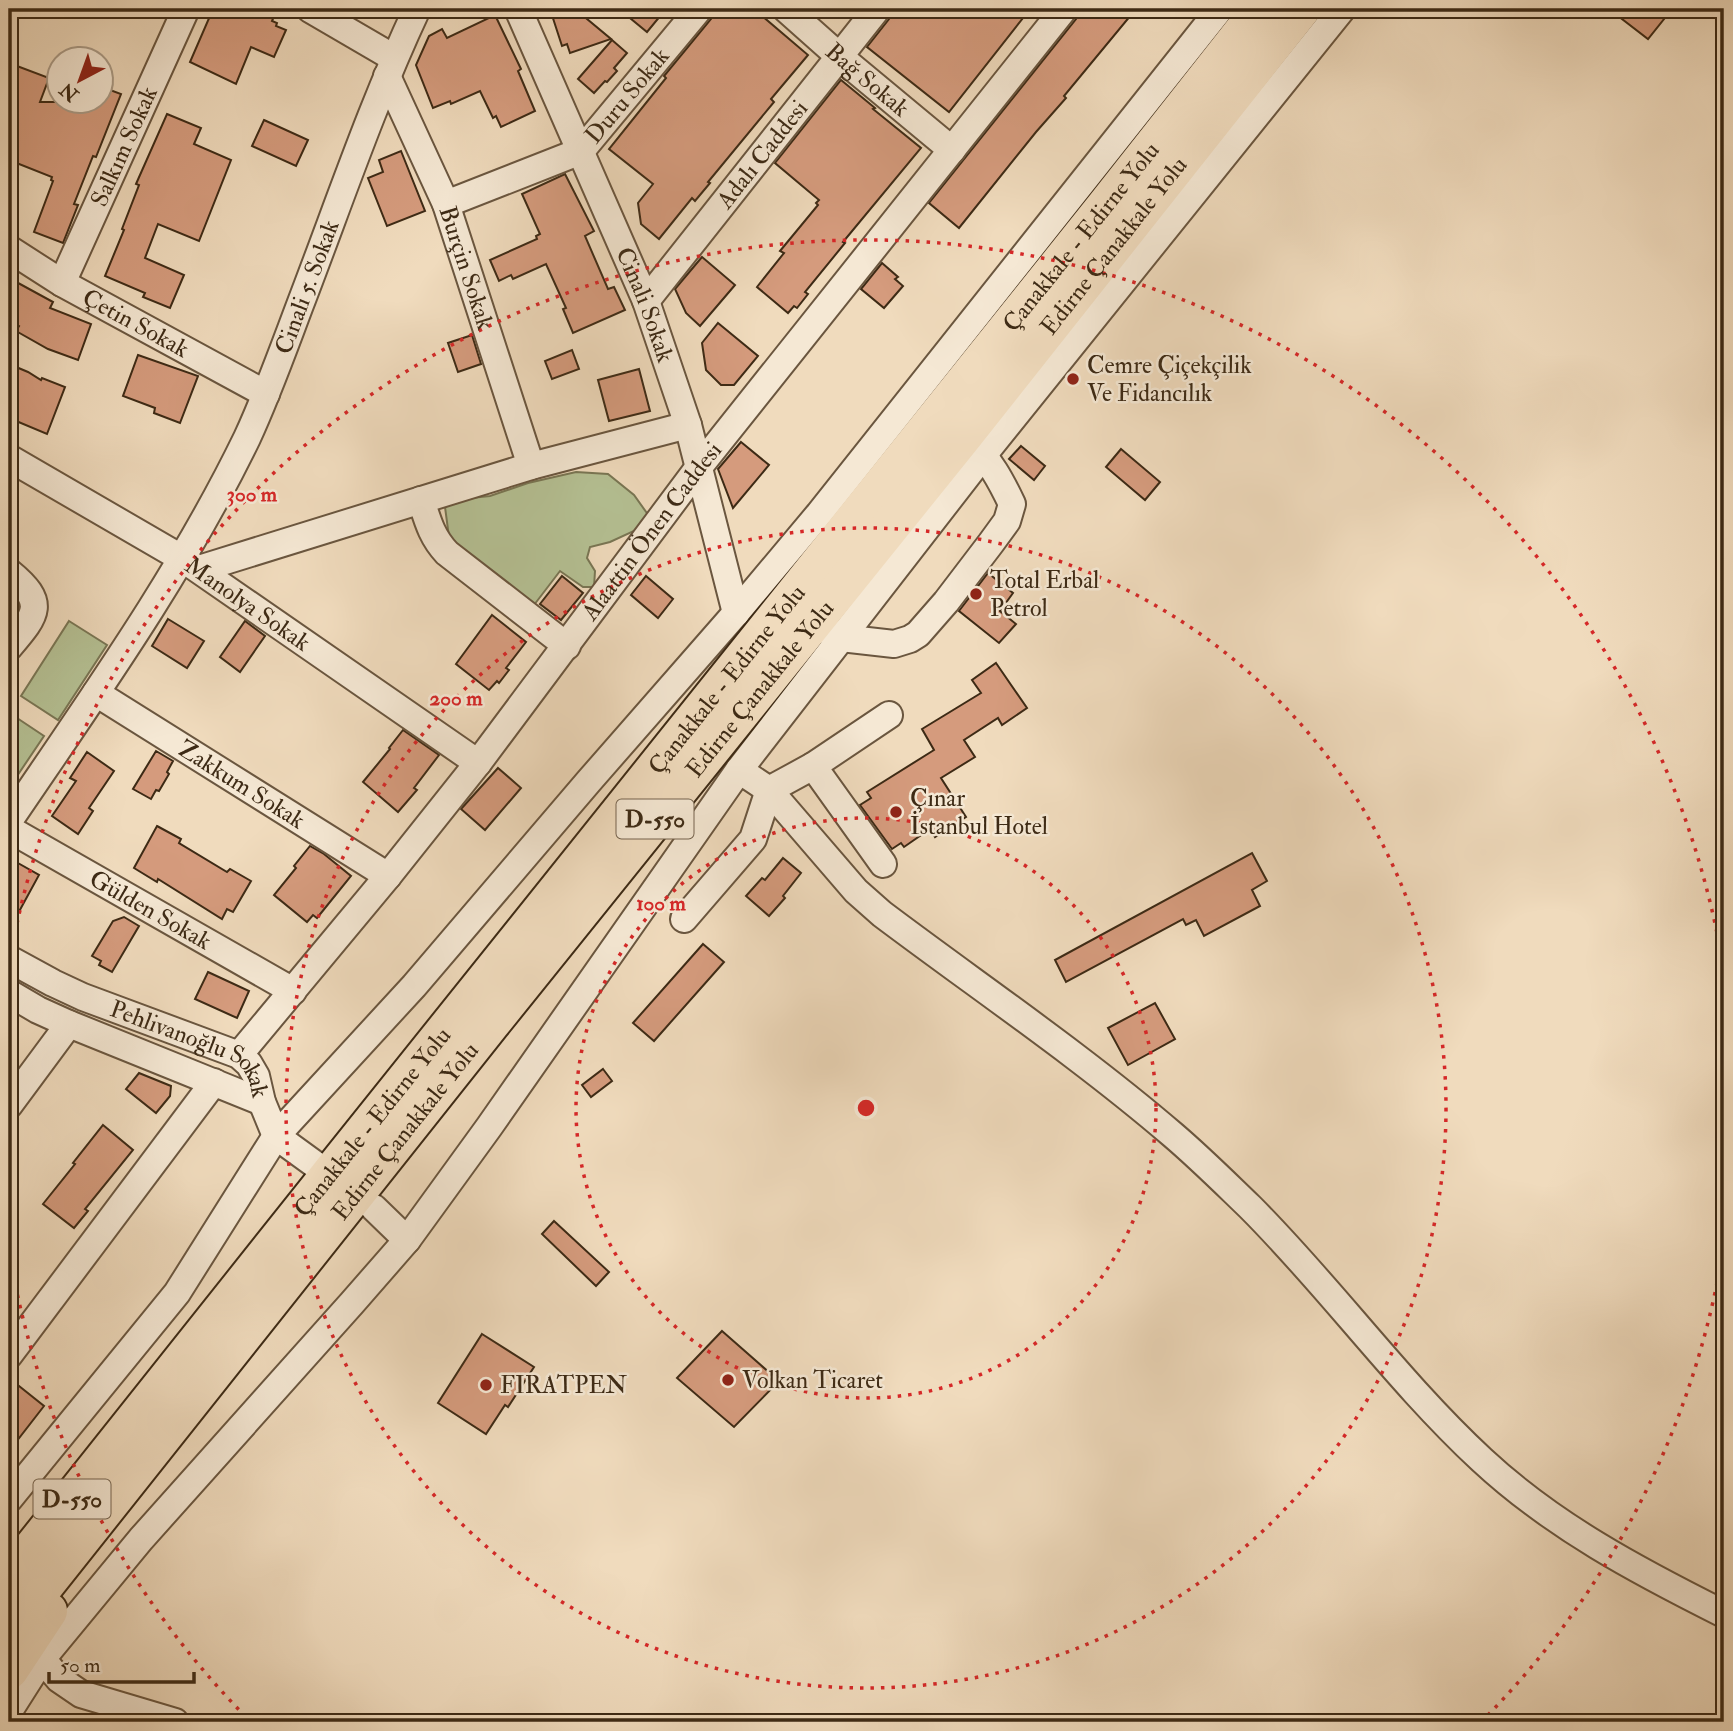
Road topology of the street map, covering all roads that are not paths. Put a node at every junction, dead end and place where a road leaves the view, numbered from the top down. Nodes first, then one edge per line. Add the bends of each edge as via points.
1 (186, 9) edge
2 (310, 9) edge
3 (417, 9) edge
4 (518, 9) edge
5 (699, 9) edge
6 (786, 9) edge
7 (877, 9) edge
8 (1065, 9) edge
9 (1220, 9) edge
10 (1261, 9) edge
11 (1301, 9) edge
12 (1342, 9) edge
13 (840, 57) junction
14 (391, 67) junction
15 (951, 150) junction
16 (581, 151) junction
17 (446, 204) junction
18 (9, 249) edge
19 (62, 283) junction
20 (646, 301) junction
21 (266, 394) junction
22 (688, 425) junction
23 (973, 445) junction
24 (12, 466) edge
25 (531, 466) junction
26 (699, 467) junction
27 (421, 500) junction
28 (191, 564) junction
29 (9, 572) edge
30 (736, 613) junction
31 (826, 631) junction
32 (567, 646) junction
33 (9, 647) edge
34 (96, 693) junction
35 (889, 715) dead end
36 (478, 763) junction
37 (813, 766) junction
38 (739, 771) junction
39 (769, 790) junction
40 (9, 821) edge
41 (9, 829) edge
42 (883, 864) dead end
43 (388, 876) junction
44 (684, 919) dead end
45 (9, 959) edge
46 (292, 991) junction
47 (9, 993) edge
48 (69, 1024) junction
49 (239, 1055) junction
50 (214, 1082) junction
51 (262, 1102) junction
52 (9, 1105) edge
53 (276, 1136) junction
54 (320, 1168) dead end
55 (373, 1208) dead end
56 (407, 1240) junction
57 (9, 1355) edge
58 (148, 1428) junction
59 (9, 1499) edge
60 (9, 1552) edge
61 (9, 1578) edge
62 (1724, 1614) edge
63 (9, 1630) edge
64 (25, 1665) edge
65 (9, 1711) edge
66 (175, 1722) edge

1 - 19 street, Salkım Sokak
2 - 14 street
3 - 14 street, Cinali 5. Sokak
4 - 16 street, Cinali Sokak
5 - 16 street, Duru Sokak
6 - 13 street, Bağ Sokak
7 - 13 street, Adalı Caddesi
8 - 15 street, Alaattin Önen Caddesi
9 - 30 street
10 - 58 highway, Çanakkale - Edirne Yolu / D-550
11 - 23 highway, Edirne Çanakkale Yolu / D-550
12 - 23 street
13 - 15 street, Bağ Sokak
13 - 20 street, Adalı Caddesi
14 - 17 street, Burçin Sokak
14 - 21 street, Cinali 5. Sokak
15 - 26 street, Alaattin Önen Caddesi
16 - 17 street
16 - 20 street, Cinali Sokak
17 - 25 street, Burçin Sokak
18 - 19 street, Çetin Sokak
19 - 21 street, Çetin Sokak
20 - 22 street, Cinali Sokak
21 - 28 street, Cinali 5. Sokak
22 - 25 street
22 - 26 street, Cinali Sokak
23 - 31 highway, Edirne Çanakkale Yolu / D-550
23 - 31 street via 1002,482 1012,504 1007,521 946,602 918,634 902,642
24 - 28 street, Manolya Sokak
25 - 27 street
26 - 30 street, Cinali Sokak
26 - 32 street, Alaattin Önen Caddesi
27 - 28 street
27 - 32 street via 429,528 447,553
28 - 34 street, Cinali 5. Sokak
28 - 36 street, Manolya Sokak
29 - 33 street via 33,597 29,622
30 - 53 street via 414,986
31 - 38 street
31 - 58 highway, Edirne Çanakkale Yolu / D-550
32 - 36 street, Alaattin Önen Caddesi
34 - 40 street, Cinali 5. Sokak
34 - 43 street, Zakkum Sokak
35 - 37 street
36 - 43 street, Alaattin Önen Caddesi
37 - 39 street
37 - 42 street
38 - 39 street
38 - 56 street
39 - 44 street via 753,839
39 - 62 street via 867,901 1097,1073 1250,1207 1483,1462 1586,1540
41 - 46 street, Gülden Sokak
43 - 46 street, Alaattin Önen Caddesi
45 - 49 street, Pehlivanoğlu Sokak via 83,997
46 - 49 street, Alaattin Önen Caddesi
47 - 48 street, Pehlivanoğlu Sokak
48 - 50 street, Pehlivanoğlu Sokak
48 - 52 street
49 - 51 street, Pehlivanoğlu Sokak via 256,1076
50 - 51 street, Pehlivanoğlu Sokak
50 - 57 street
51 - 53 street
53 - 54 street
53 - 59 street via 177,1293
55 - 56 street
56 - 64 street
58 - 60 highway via 96,1454
58 - 61 highway, Çanakkale - Edirne Yolu / D-550
58 - 63 highway, Edirne Çanakkale Yolu / D-550
58 - 64 highway
64 - 65 street
64 - 66 street via 81,1694

